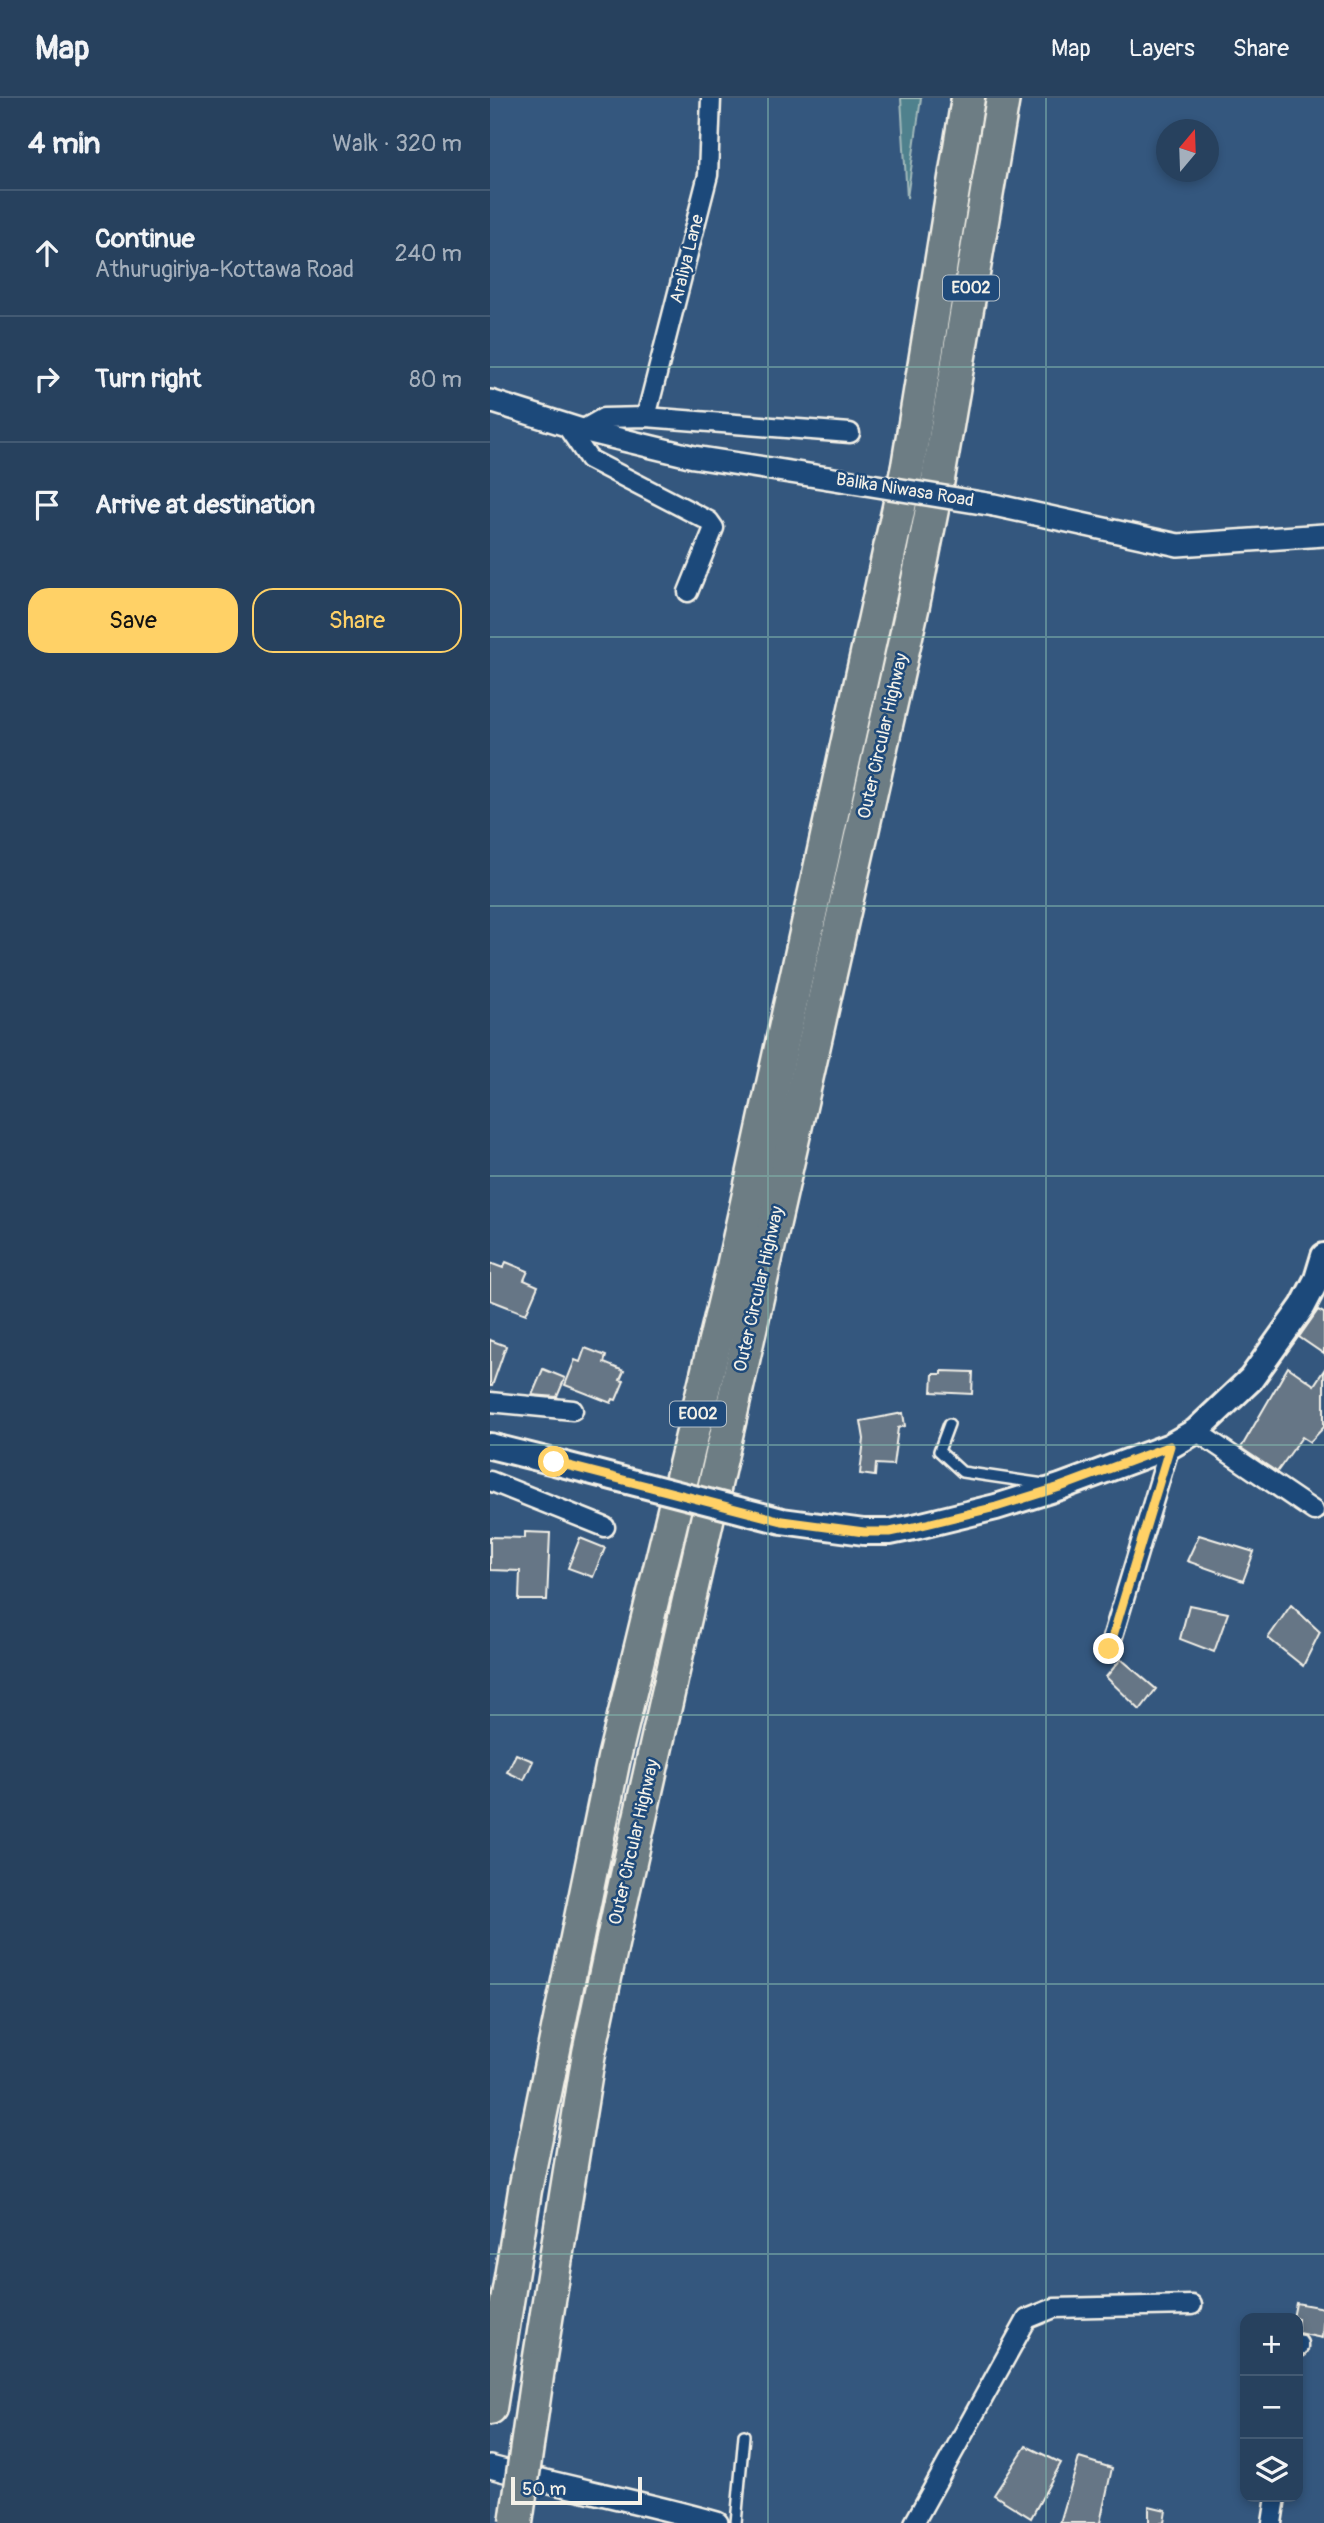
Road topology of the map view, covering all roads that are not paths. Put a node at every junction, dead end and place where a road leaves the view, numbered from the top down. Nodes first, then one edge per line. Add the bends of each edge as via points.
1 (711, 98) edge
2 (968, 98) edge
3 (1003, 98) edge
4 (490, 401) edge
5 (646, 417) junction
6 (574, 427) junction
7 (850, 433) dead end
8 (1324, 535) edge
9 (688, 592) dead end
10 (1322, 1271) edge
11 (490, 1402) edge
12 (573, 1410) dead end
13 (949, 1424) dead end
14 (1196, 1431) junction
15 (490, 1446) edge
16 (1170, 1446) junction
17 (490, 1481) edge
18 (1060, 1487) junction
19 (1314, 1511) dead end
20 (605, 1527) dead end
21 (1109, 1649) dead end
22 (1192, 2305) dead end
23 (490, 2409) edge
24 (744, 2435) dead end
25 (490, 2467) edge
26 (1275, 2502) edge
27 (516, 2523) edge
28 (717, 2523) edge
29 (736, 2523) edge
30 (915, 2523) edge
31 (1272, 2523) edge

1 - 5 street, Araliya Lane via 708,175
2 - 23 highway, Outer Circular Highway / E002 via 908,466 733,1267 614,1758 525,2190
3 - 27 highway, Outer Circular Highway / E002, bridge via 913,605 589,2053
4 - 6 street, Balika Niwasa Road
5 - 6 street via 603,418
5 - 7 street
6 - 8 street, Balika Niwasa Road, bridge via 694,457 994,505 1178,545
6 - 9 street via 589,458 714,527
10 - 14 main road via 1251,1379
11 - 12 street
13 - 18 lane via 939,1451 962,1472
14 - 16 main road
14 - 19 street
15 - 18 main road, bridge via 782,1521 864,1532 890,1532
16 - 18 main road
16 - 21 street
17 - 20 street
22 - 30 street via 1054,2308 1027,2319
24 - 29 lane
25 - 28 street
26 - 31 street

